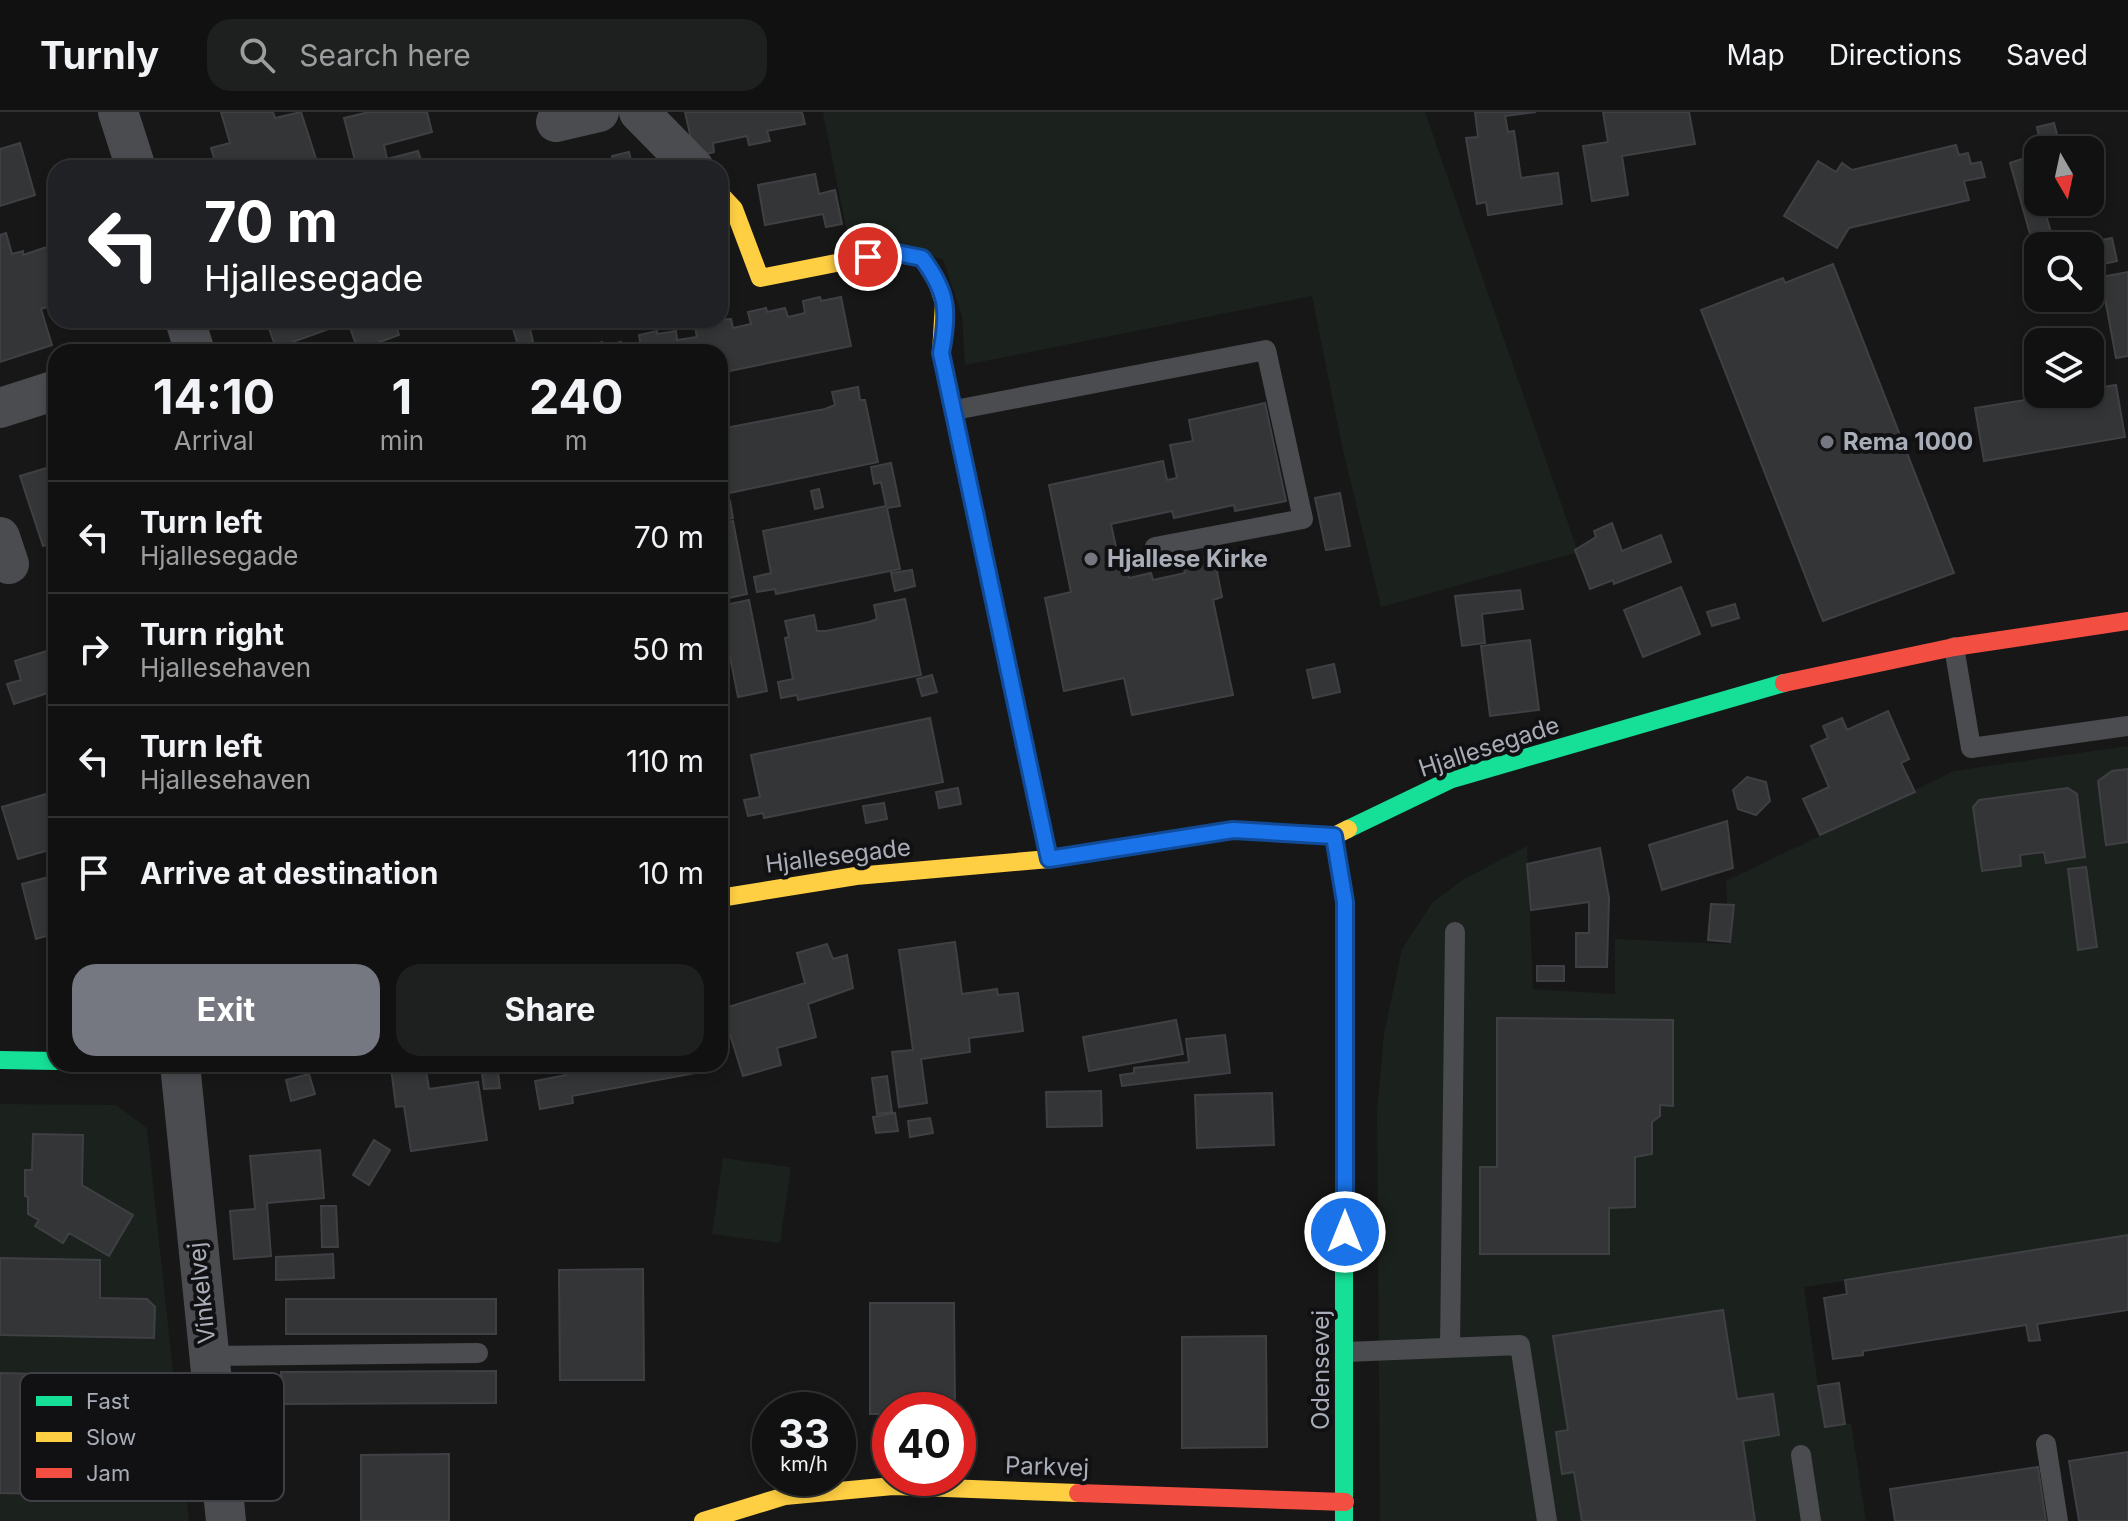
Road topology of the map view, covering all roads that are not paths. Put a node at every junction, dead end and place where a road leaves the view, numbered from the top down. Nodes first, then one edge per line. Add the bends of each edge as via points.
1 (118, 112) edge
2 (599, 112) edge
3 (639, 112) edge
4 (556, 122) dead end
5 (133, 160) edge
6 (686, 160) edge
7 (728, 203) edge
8 (48, 393) edge
9 (0, 408) edge
10 (955, 410) junction
11 (1155, 547) dead end
12 (2128, 621) edge
13 (1954, 647) junction
14 (2128, 726) edge
15 (1334, 836) junction
16 (1049, 859) junction
17 (728, 897) edge
18 (1455, 932) dead end
19 (0, 1060) edge
20 (48, 1061) edge
21 (181, 1072) edge
22 (1450, 1348) junction
23 (1345, 1352) junction
24 (478, 1353) dead end
25 (209, 1356) junction
26 (211, 1373) edge
27 (2046, 1444) dead end
28 (1801, 1455) dead end
29 (1135, 1494) junction
30 (224, 1501) edge
31 (1344, 1512) edge
32 (226, 1521) edge
33 (703, 1521) edge
34 (1135, 1521) edge
35 (1547, 1521) edge
36 (1811, 1521) edge
37 (2058, 1521) edge

1 - 5 street
2 - 4 street
3 - 6 street
7 - 10 street via 760,278 892,252 922,258 938,280 948,313 941,353
8 - 9 street
10 - 11 lane via 1266,350 1303,519
10 - 16 street
12 - 13 street, Hjallesegade
13 - 14 lane via 1971,748
13 - 15 street, Hjallesegade via 1775,685 1452,779
15 - 16 street, Hjallesegade via 1233,830
15 - 23 street, Odensevej via 1345,902
16 - 17 street, Hjallesegade via 856,876
18 - 22 lane
19 - 20 street
21 - 25 street, Vinkelvej
22 - 23 lane
22 - 35 lane via 1520,1345
23 - 31 street, Odensevej
24 - 25 lane
25 - 26 street, Vinkelvej
27 - 37 lane
28 - 36 lane
29 - 31 street, Parkvej
29 - 33 street, Parkvej via 893,1486 785,1496
29 - 34 lane
30 - 32 street, Vinkelvej

